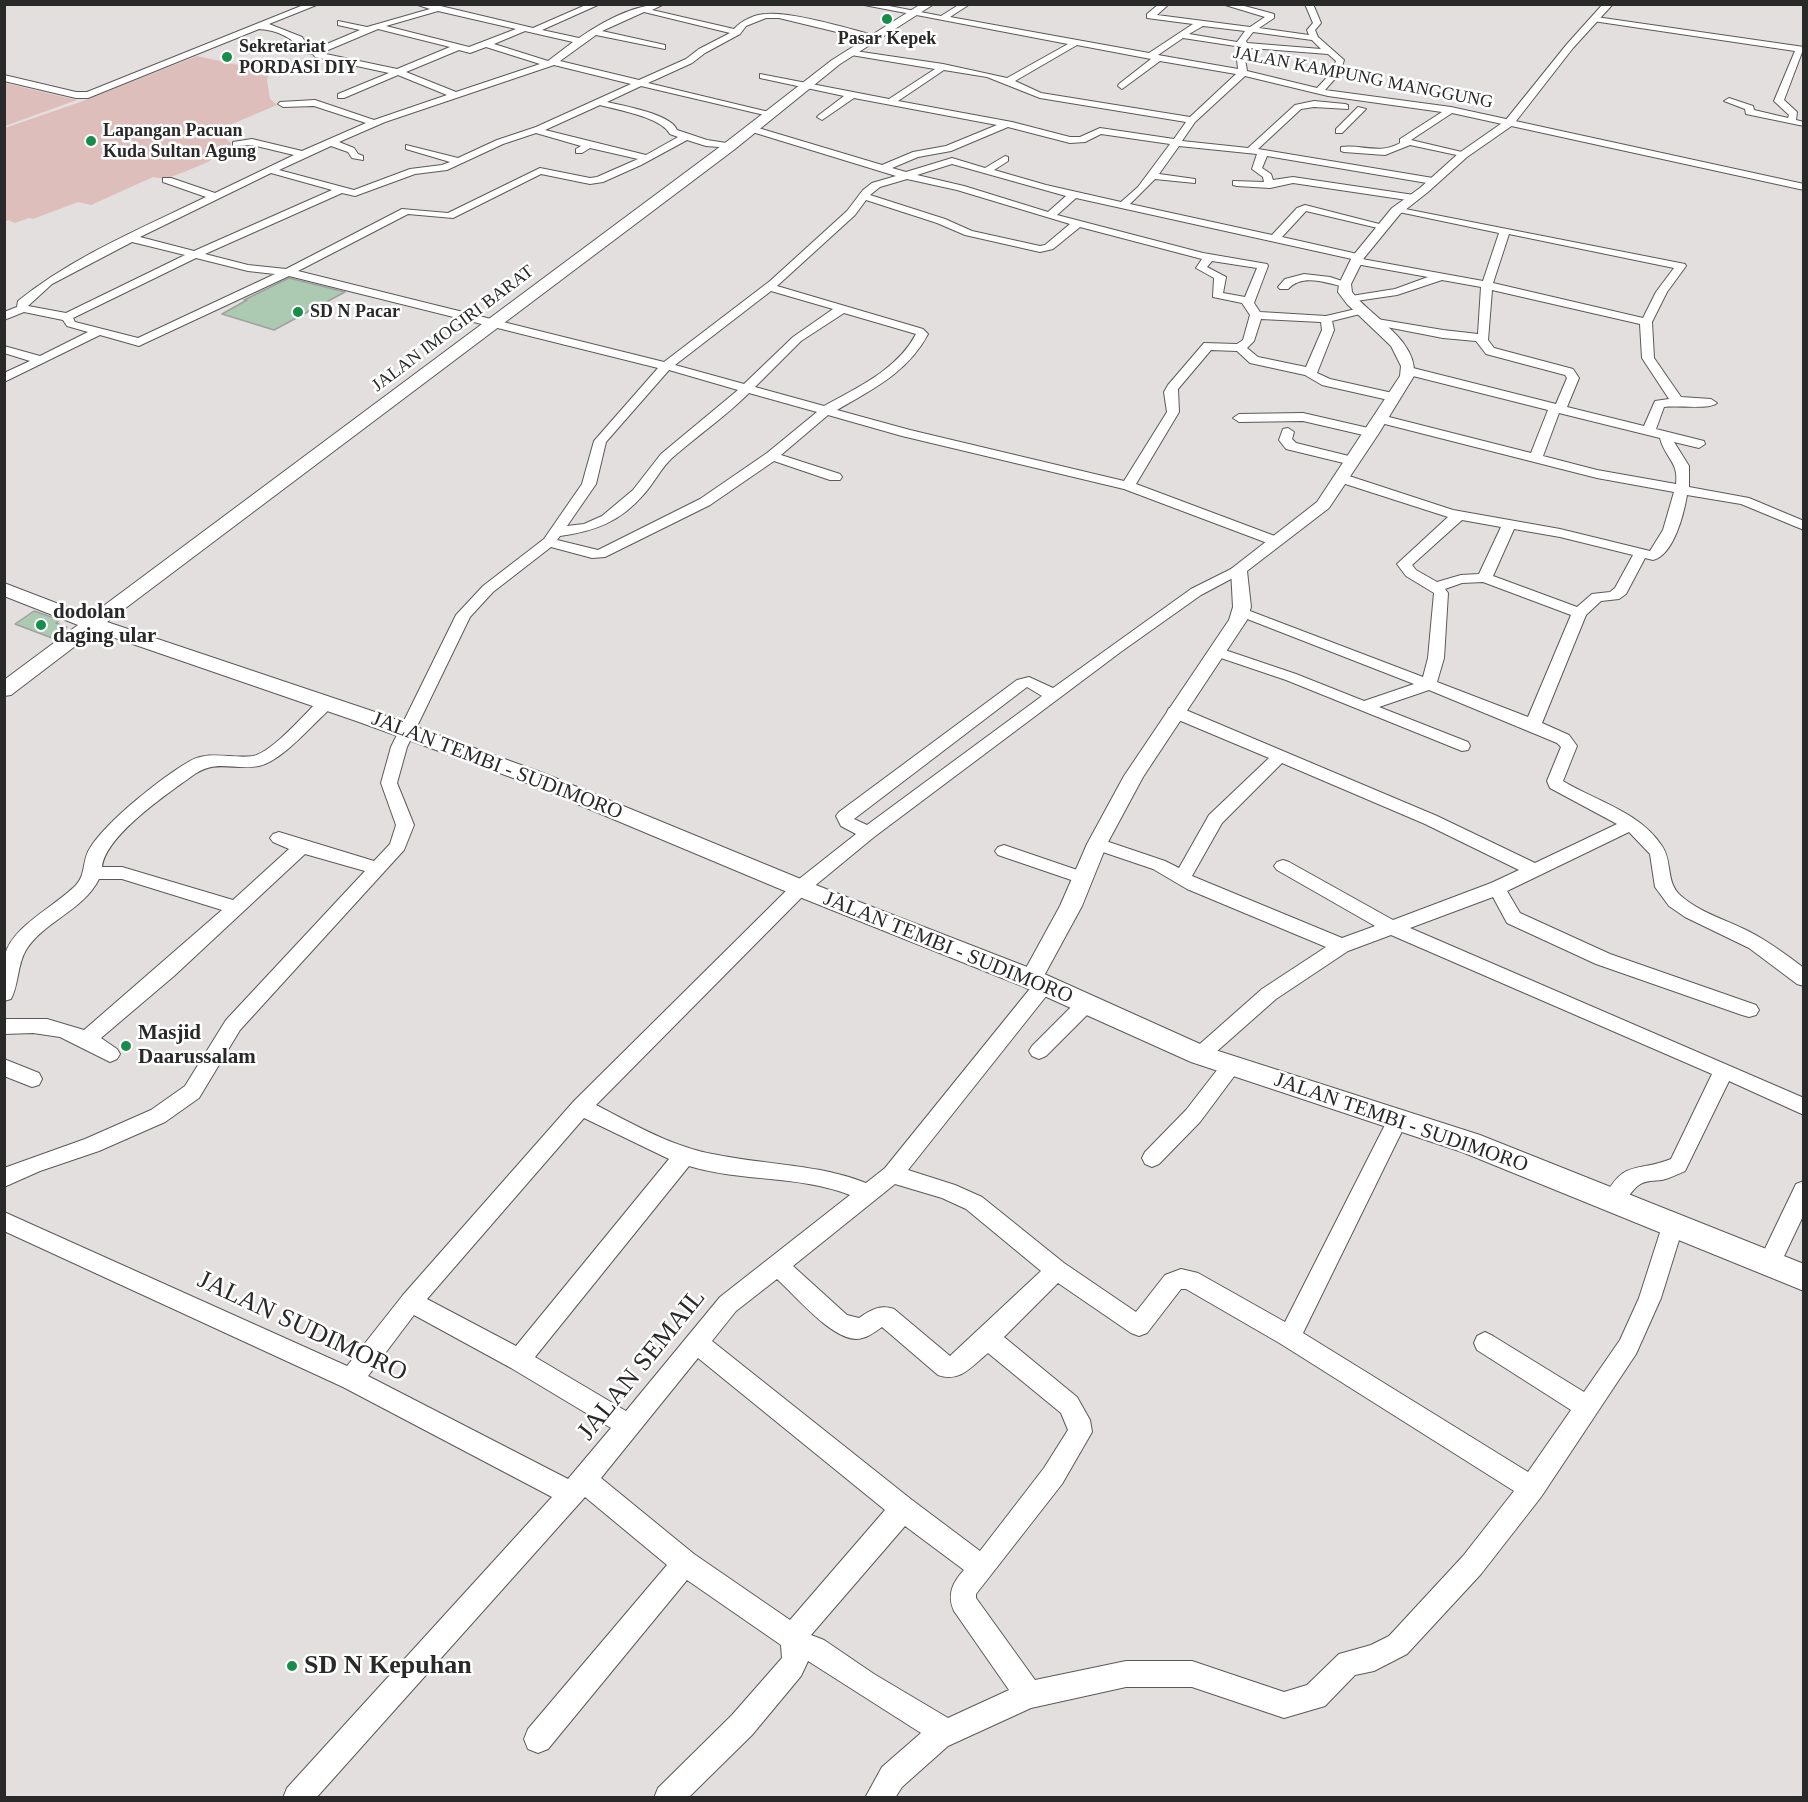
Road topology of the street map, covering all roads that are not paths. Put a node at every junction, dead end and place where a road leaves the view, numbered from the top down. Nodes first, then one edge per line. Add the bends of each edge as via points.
1 (315, 4) edge
2 (419, 4) edge
3 (454, 4) edge
4 (596, 4) edge
5 (660, 4) edge
6 (862, 4) edge
7 (929, 4) edge
8 (966, 4) edge
9 (1165, 4) edge
10 (1309, 4) edge
11 (1609, 4) edge
12 (793, 8) dead end
13 (441, 9) junction
14 (644, 10) junction
15 (1228, 11) edge
16 (914, 14) junction
17 (779, 16) junction
18 (1000, 16) dead end
19 (944, 18) junction
20 (1596, 19) junction
21 (341, 23) dead end
22 (1201, 23) junction
23 (987, 25) junction
24 (258, 26) junction
25 (372, 28) junction
26 (531, 29) junction
27 (1251, 30) junction
28 (595, 32) junction
29 (737, 32) junction
30 (1184, 36) junction
31 (874, 38) junction
32 (1314, 38) junction
33 (579, 41) junction
34 (1075, 43) junction
35 (487, 44) junction
36 (1244, 45) junction
37 (458, 47) junction
38 (662, 47) dead end
39 (1802, 50) edge
40 (316, 52) junction
41 (852, 52) junction
42 (1332, 52) junction
43 (1154, 57) junction
44 (550, 63) junction
45 (944, 67) junction
46 (398, 72) junction
47 (1243, 73) junction
48 (763, 76) dead end
49 (4, 78) edge
50 (1008, 81) junction
51 (640, 83) junction
52 (805, 85) junction
53 (1122, 86) dead end
54 (1320, 90) junction
55 (455, 95) junction
56 (341, 96) dead end
57 (852, 96) junction
58 (1370, 98) junction
59 (1729, 100) dead end
60 (599, 102) junction
61 (889, 104) junction
62 (1361, 109) junction
63 (1451, 110) junction
64 (304, 114) dead end
65 (767, 114) junction
66 (822, 117) dead end
67 (1192, 120) junction
68 (1791, 122) junction
69 (374, 123) junction
70 (1509, 123) junction
71 (1007, 124) junction
72 (1803, 124) edge
73 (752, 129) junction
74 (535, 130) junction
75 (1339, 131) dead end
76 (685, 137) junction
77 (330, 142) junction
78 (1179, 143) junction
79 (1407, 143) junction
80 (237, 144) dead end
81 (589, 145) junction
82 (727, 146) junction
83 (409, 147) dead end
84 (1344, 149) dead end
85 (1251, 150) junction
86 (579, 151) dead end
87 (1263, 152) junction
88 (303, 154) junction
89 (1463, 155) junction
90 (884, 156) dead end
91 (360, 158) dead end
92 (648, 158) junction
93 (1005, 159) dead end
94 (459, 161) junction
95 (869, 164) junction
96 (884, 168) junction
97 (269, 170) junction
98 (985, 172) junction
99 (904, 175) junction
100 (1153, 176) junction
101 (296, 179) junction
102 (167, 180) dead end
103 (1191, 181) dead end
104 (1433, 181) junction
105 (1238, 183) dead end
106 (1270, 185) junction
107 (278, 186) dead end
108 (1803, 187) edge
109 (340, 190) junction
110 (1073, 195) junction
111 (213, 196) junction
112 (864, 196) junction
113 (1413, 198) junction
114 (1123, 206) junction
115 (1399, 209) junction
116 (1050, 216) junction
117 (1077, 224) junction
118 (1382, 226) junction
119 (1505, 231) junction
120 (130, 238) junction
121 (1275, 238) junction
122 (196, 254) junction
123 (1209, 257) junction
124 (1357, 259) junction
125 (288, 272) junction
126 (1442, 277) junction
127 (1487, 285) junction
128 (769, 287) junction
129 (1284, 287) dead end
130 (1249, 301) junction
131 (19, 304) junction
132 (1356, 304) junction
133 (840, 310) junction
134 (1256, 315) junction
135 (4, 317) edge
136 (67, 317) junction
137 (1326, 319) junction
138 (486, 321) junction
139 (1646, 322) junction
140 (97, 332) junction
141 (1481, 339) junction
142 (1240, 348) junction
143 (4, 350) edge
144 (41, 360) junction
145 (666, 366) junction
146 (1409, 371) junction
147 (1310, 372) junction
148 (8, 374) edge
149 (747, 388) junction
150 (1393, 397) junction
151 (1677, 401) junction
152 (1711, 403) dead end
153 (1557, 408) junction
154 (825, 411) junction
155 (1239, 418) dead end
156 (1381, 419) junction
157 (1649, 431) junction
158 (1288, 432) dead end
159 (1372, 433) junction
160 (1666, 436) junction
161 (1699, 444) dead end
162 (772, 456) junction
163 (1535, 459) junction
164 (1352, 461) junction
165 (836, 477) dead end
166 (1341, 478) junction
167 (1128, 486) junction
168 (1680, 488) junction
169 (1459, 515) junction
170 (1509, 524) junction
171 (1803, 525) edge
172 (552, 537) junction
173 (1275, 541) junction
174 (1641, 553) junction
175 (1239, 568) junction
176 (1486, 578) junction
177 (1436, 587) junction
178 (4, 589) edge
179 (1242, 612) junction
180 (1579, 613) junction
181 (90, 624) junction
182 (1217, 652) junction
183 (1428, 685) junction
184 (4, 690) edge
185 (1053, 695) junction
186 (325, 704) junction
187 (1364, 707) junction
188 (1175, 712) junction
189 (1533, 725) junction
190 (408, 731) junction
191 (1462, 746) dead end
192 (1280, 756) junction
193 (1632, 824) junction
194 (868, 832) junction
195 (279, 838) dead end
196 (1097, 844) junction
197 (302, 847) junction
198 (1004, 851) dead end
199 (1283, 866) dead end
200 (377, 868) junction
201 (1534, 870) junction
202 (93, 873) junction
203 (1083, 878) junction
204 (1182, 878) junction
205 (800, 888) junction
206 (1497, 888) junction
207 (237, 908) junction
208 (1391, 927) junction
209 (1341, 946) junction
210 (1803, 980) edge
211 (1037, 982) junction
212 (4, 994) edge
213 (1085, 1005) junction
214 (1749, 1010) dead end
215 (4, 1027) edge
216 (88, 1038) junction
217 (1039, 1052) dead end
218 (110, 1054) dead end
219 (1200, 1055) junction
220 (4, 1067) edge
221 (1231, 1067) junction
222 (1724, 1070) junction
223 (32, 1079) dead end
224 (581, 1107) junction
225 (1803, 1107) edge
226 (1398, 1119) junction
227 (684, 1155) junction
228 (1152, 1158) dead end
229 (892, 1174) junction
230 (4, 1178) edge
231 (1803, 1190) edge
232 (868, 1193) junction
233 (1614, 1200) junction
234 (4, 1221) edge
235 (1673, 1224) junction
236 (1769, 1264) junction
237 (777, 1265) junction
238 (1056, 1270) junction
239 (1803, 1278) edge
240 (411, 1302) junction
241 (1289, 1336) junction
242 (988, 1338) junction
243 (696, 1342) junction
244 (1485, 1343) dead end
245 (519, 1360) junction
246 (351, 1379) junction
247 (1588, 1407) junction
248 (629, 1426) junction
249 (578, 1487) junction
250 (1532, 1488) junction
251 (903, 1509) junction
252 (685, 1563) junction
253 (982, 1568) junction
254 (794, 1643) junction
255 (1029, 1695) junction
256 (946, 1732) junction
257 (538, 1739) dead end
258 (297, 1797) edge
259 (668, 1797) edge
260 (879, 1797) edge

1 - 24 street
2 - 13 street
3 - 13 street
4 - 26 street
5 - 14 street
6 - 16 street, JALAN KAMPUNG MANGGUNG
7 - 16 main road, JALAN IMOGIRI BARAT
8 - 19 street
9 - 22 street via 1150,16
10 - 32 street via 1317,23 1311,30
11 - 20 street
12 - 17 street
13 - 25 street
13 - 26 street
14 - 28 street
14 - 29 street
15 - 22 street
15 - 27 street
15 - 27 street via 1271,16
16 - 19 street, JALAN KAMPUNG MANGGUNG
16 - 31 main road, JALAN IMOGIRI BARAT
17 - 29 street via 765,16 740,26
17 - 31 street
18 - 23 street
19 - 23 street, JALAN KAMPUNG MANGGUNG
20 - 39 street
20 - 70 street
21 - 25 street
22 - 30 street
23 - 34 street, JALAN KAMPUNG MANGGUNG
24 - 40 street via 299,39 305,50
24 - 49 street via 88,95
25 - 37 street
25 - 40 street
26 - 33 street
26 - 35 street
27 - 32 street
27 - 36 street via 1241,41
28 - 33 street
28 - 38 street
29 - 51 street via 689,61
30 - 36 street
30 - 43 street
31 - 41 main road, JALAN IMOGIRI BARAT
32 - 42 street
33 - 44 street
34 - 43 street, JALAN KAMPUNG MANGGUNG
34 - 50 street
35 - 37 street via 472,50
35 - 44 street
36 - 42 street
36 - 47 street via 1247,48 1241,59
37 - 46 street
39 - 68 street via 1779,102 1794,114
40 - 46 street
41 - 45 street
41 - 52 main road, JALAN IMOGIRI BARAT
42 - 54 street via 1340,60 1339,67
43 - 47 street, JALAN KAMPUNG MANGGUNG
43 - 53 street
44 - 51 street
44 - 55 street
45 - 50 street
45 - 61 street
46 - 55 street
46 - 56 street
47 - 54 street, JALAN KAMPUNG MANGGUNG
47 - 67 street
48 - 52 street
50 - 67 street via 1032,94
51 - 60 street
51 - 65 street
52 - 57 street
52 - 65 main road, JALAN IMOGIRI BARAT
54 - 58 street, JALAN KAMPUNG MANGGUNG
55 - 69 street
57 - 61 street
57 - 66 street
58 - 62 street
58 - 63 street, JALAN KAMPUNG MANGGUNG
59 - 68 street via 1748,106 1749,112 1756,115
60 - 74 street
60 - 76 street via 661,120
61 - 71 street
62 - 75 street
62 - 85 street via 1305,104
63 - 70 street, JALAN KAMPUNG MANGGUNG
63 - 79 street via 1404,140
64 - 69 street via 281,106 315,103
65 - 73 main road, JALAN IMOGIRI BARAT
67 - 78 street
68 - 72 street
69 - 77 street
70 - 89 street
70 - 108 street, JALAN KAMPUNG MANGGUNG
71 - 78 street via 1070,140 1087,139 1103,131
71 - 96 street via 948,149 916,154
73 - 82 main road, JALAN IMOGIRI BARAT
73 - 95 street
74 - 81 street
74 - 94 street
76 - 82 street
76 - 92 street
77 - 88 street
77 - 91 street
78 - 85 street
78 - 100 street
79 - 84 street via 1382,154
79 - 89 street
80 - 88 street via 252,142
81 - 86 street
81 - 92 street
82 - 138 main road, JALAN IMOGIRI BARAT
83 - 94 street
85 - 87 street
87 - 104 street
87 - 106 street via 1257,169 1267,176
88 - 97 street
89 - 104 street
90 - 95 street
92 - 125 street via 595,181 540,171 446,217 406,211
93 - 98 street
94 - 109 street via 440,169 413,171 355,193
95 - 96 street
96 - 99 street
97 - 101 street
97 - 111 street
98 - 99 street via 952,161
98 - 110 street
99 - 112 street via 876,185
99 - 116 street
100 - 103 street
100 - 114 street
101 - 107 street
101 - 109 street
102 - 111 street
104 - 113 street
105 - 106 street
106 - 113 street via 1293,180
109 - 122 street
110 - 114 street
110 - 116 street
111 - 120 street
112 - 117 street via 969,233 1040,249 1049,247
112 - 128 street via 851,213
113 - 115 street
114 - 121 street
115 - 118 street
115 - 119 street
116 - 117 street
117 - 123 street
118 - 121 street via 1305,208
118 - 124 street
119 - 127 street
119 - 139 street via 1681,266
120 - 122 street
120 - 131 street via 48,282
121 - 124 street
122 - 125 street via 248,268
122 - 136 street
123 - 130 street via 1201,268 1220,277 1217,295
123 - 130 street via 1262,265
124 - 126 street
124 - 132 street
125 - 138 street
125 - 140 street via 139,342
126 - 127 street
126 - 132 street
127 - 139 street
127 - 141 street via 1485,335
128 - 133 street
128 - 145 street
129 - 132 street via 1300,277
130 - 134 street
131 - 135 street
131 - 136 street
132 - 137 street
132 - 141 street
132 - 146 street via 1401,350
133 - 149 street via 797,339
133 - 154 street via 922,334 904,361
134 - 137 street
134 - 142 street via 1248,341
136 - 140 street via 71,324
137 - 147 street via 1328,330
138 - 145 street
138 - 181 main road, JALAN IMOGIRI BARAT
139 - 151 street via 1648,358
140 - 144 street
141 - 153 street via 1490,351 1569,372 1573,378
142 - 147 street via 1254,360
142 - 167 street via 1208,346 1172,388 1173,412
143 - 144 street
144 - 148 street
145 - 149 street
145 - 172 street via 600,441 590,484
146 - 150 street
146 - 153 street
147 - 150 street via 1326,381
149 - 154 street
149 - 172 street via 666,457 638,493 607,519
150 - 156 street
151 - 152 street
151 - 157 street via 1659,404
153 - 157 street
153 - 163 street
154 - 162 street
154 - 167 street
155 - 159 street via 1303,417
156 - 159 street
156 - 163 street
157 - 160 street
158 - 164 street via 1284,438 1288,445
159 - 164 street
160 - 161 street
160 - 168 street via 1670,450 1683,466
162 - 165 street
162 - 172 street via 705,502 604,553 592,554
163 - 168 street
164 - 166 street
166 - 169 street
166 - 173 street via 1317,510
167 - 173 street
168 - 171 street via 1744,501
168 - 174 street via 1676,517 1661,550 1653,556
169 - 170 street
169 - 177 street via 1404,564
170 - 174 street
170 - 176 street
172 - 190 street via 488,589 463,615
173 - 175 street
174 - 180 street via 1621,591 1614,596 1597,597
175 - 179 street
175 - 185 street via 1181,603
176 - 177 street via 1453,580
176 - 180 street
177 - 183 street via 1442,601 1436,658
178 - 181 main road, JALAN TEMBI - SUDIMORO
179 - 182 street
179 - 183 street
180 - 189 street
181 - 184 main road, JALAN IMOGIRI BARAT
181 - 186 main road, JALAN TEMBI - SUDIMORO
182 - 187 street
182 - 188 street
183 - 187 street
183 - 189 street
185 - 194 street
185 - 194 street via 1023,682 846,816 847,822
186 - 190 main road, JALAN TEMBI - SUDIMORO
186 - 202 street via 265,757 245,762 214,760 185,772 115,831 97,851
187 - 191 street
188 - 192 street
188 - 196 street
189 - 193 street via 1563,739 1569,747 1558,769 1556,784
190 - 200 street via 389,783 405,825 403,836
190 - 205 main road, JALAN TEMBI - SUDIMORO via 535,778
192 - 201 street via 1431,820
192 - 204 street via 1215,819
193 - 201 street
193 - 210 street via 1658,851 1660,882 1666,893 1677,903 1765,949
194 - 205 street
195 - 197 street
196 - 203 street
196 - 204 street via 1159,865
197 - 200 street
197 - 207 street
198 - 203 street
199 - 208 street
200 - 230 street via 233,1025 204,1075 180,1102 106,1139
201 - 206 street
202 - 207 street via 122,873
202 - 212 street via 86,886 18,947
203 - 211 street
204 - 209 street
205 - 211 main road, JALAN TEMBI - SUDIMORO
205 - 224 street
206 - 208 street
206 - 214 street via 1514,918 1602,959
207 - 216 street
208 - 209 street
208 - 222 street
209 - 219 street via 1269,994
211 - 213 main road, JALAN TEMBI - SUDIMORO
211 - 229 street, JALAN SEMAIL
213 - 217 street
213 - 219 main road, JALAN TEMBI - SUDIMORO
215 - 216 street via 42,1026
216 - 218 street
219 - 221 main road, JALAN TEMBI - SUDIMORO
220 - 223 street
221 - 226 main road, JALAN TEMBI - SUDIMORO
221 - 228 street
222 - 225 street
222 - 233 street via 1678,1165 1633,1176
224 - 227 street
224 - 240 street
226 - 233 main road, JALAN TEMBI - SUDIMORO
226 - 241 street
227 - 232 street via 717,1164 823,1177
227 - 245 street
229 - 232 street, JALAN SEMAIL
229 - 238 street via 974,1203
231 - 236 street
232 - 237 street, JALAN SEMAIL
233 - 235 main road, JALAN TEMBI - SUDIMORO
234 - 246 street, JALAN SUDIMORO
235 - 236 main road, JALAN TEMBI - SUDIMORO
235 - 247 street via 1650,1298 1628,1347
236 - 239 main road, JALAN TEMBI - SUDIMORO
237 - 242 street via 839,1322 860,1328 886,1316 946,1366 955,1367
237 - 243 street, JALAN SEMAIL via 728,1304
238 - 241 street via 1139,1326 1173,1282 1181,1279 1190,1280
238 - 242 street
240 - 245 street
240 - 246 street
241 - 250 street
242 - 253 street via 1069,1405 1080,1432 1053,1476
243 - 248 street, JALAN SEMAIL
243 - 251 street
244 - 247 street
245 - 248 street
246 - 249 street, JALAN SUDIMORO
247 - 250 street
248 - 249 street, JALAN SEMAIL
249 - 252 street, JALAN SUDIMORO
249 - 258 street, JALAN SEMAIL
250 - 255 street via 1472,1565 1398,1646 1374,1658 1347,1663 1315,1696 1284,1705 1192,1674 1126,1674
251 - 253 street
251 - 254 street
252 - 254 street, JALAN SUDIMORO
252 - 257 street
253 - 255 street via 964,1589 963,1602
254 - 256 street via 815,1649
254 - 259 street via 796,1658 792,1667 742,1725
255 - 256 street
256 - 260 street via 892,1777

